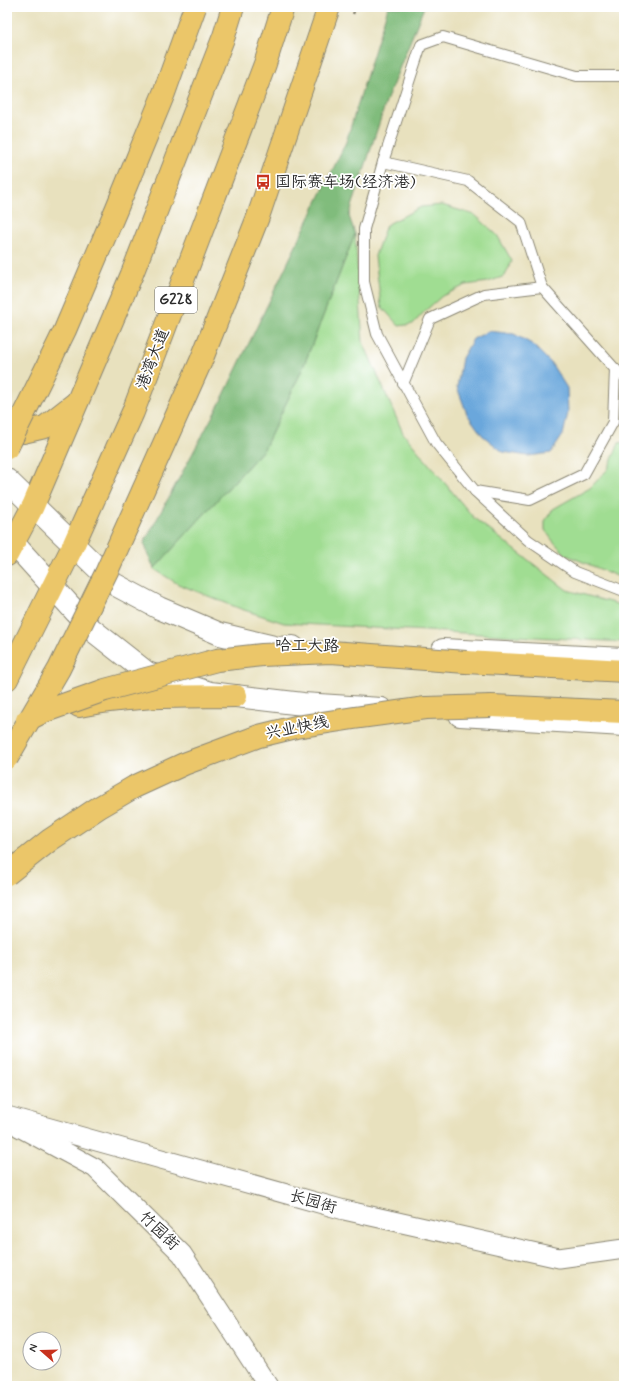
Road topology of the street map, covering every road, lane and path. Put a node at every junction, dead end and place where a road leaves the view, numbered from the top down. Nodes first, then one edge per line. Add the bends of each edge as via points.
1 (195, 7) edge
2 (233, 7) edge
3 (284, 7) edge
4 (329, 7) edge
5 (624, 76) edge
6 (383, 162) junction
7 (542, 287) junction
8 (615, 369) junction
9 (624, 377) edge
10 (403, 384) junction
11 (79, 400) junction
12 (7, 433) edge
13 (7, 448) edge
14 (7, 480) edge
15 (476, 491) junction
16 (34, 506) junction
17 (9, 545) edge
18 (73, 546) junction
19 (53, 588) junction
20 (624, 591) edge
21 (624, 659) edge
22 (624, 671) edge
23 (7, 679) edge
24 (236, 696) junction
25 (624, 712) edge
26 (624, 725) edge
27 (7, 731) edge
28 (7, 740) edge
29 (7, 758) edge
30 (7, 874) edge
31 (7, 1116) edge
32 (7, 1121) edge
33 (624, 1249) edge
34 (268, 1386) edge

1 - 13 highway, bridge via 164,92 113,217 64,330
2 - 11 highway via 132,274
3 - 18 highway, 港湾大道 / G228 via 265,64 133,412
4 - 29 highway, bridge via 258,217 201,361 107,571 59,669
5 - 6 lane via 577,76 443,37 421,45
6 - 7 lane via 468,181 521,222
6 - 10 lane via 364,229 364,282 377,334
7 - 8 lane
7 - 10 lane via 484,294 430,319
8 - 9 lane
8 - 15 lane via 613,422 584,474 530,500
10 - 15 lane via 436,443
11 - 12 highway via 45,427
11 - 16 highway
14 - 16 street, 哈工大路
15 - 20 lane via 528,540 575,572
16 - 17 highway
16 - 18 street, 哈工大路
17 - 19 street
18 - 19 highway, 港湾大道 / G228
18 - 21 street, 哈工大路 via 114,584 159,608 220,634 278,648 369,646
19 - 23 highway, 港湾大道 / G228
19 - 24 street via 91,629 147,673 210,693
22 - 27 highway, bridge via 331,652 262,655 217,660 105,690 43,712
24 - 26 street via 311,704
24 - 28 highway via 167,697 91,703 55,710
25 - 30 highway, 兴业快线, bridge via 491,706 426,708 310,725 259,736 184,764 134,787 50,840
31 - 33 street, 长园街 via 344,1210 559,1258
32 - 34 street, 竹园街 via 95,1168 182,1254

